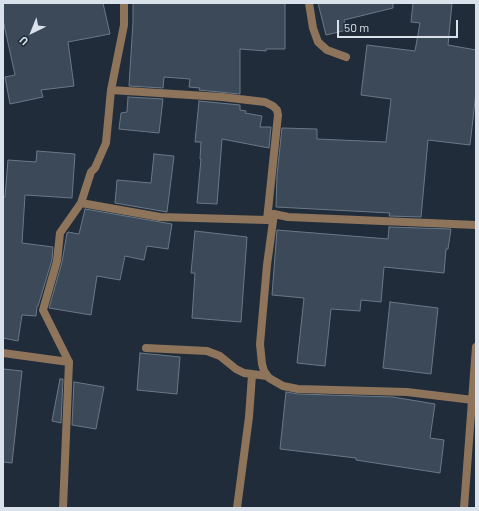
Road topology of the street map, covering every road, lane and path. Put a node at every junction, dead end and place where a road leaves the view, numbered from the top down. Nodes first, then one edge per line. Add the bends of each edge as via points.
1 (124, 3) edge
2 (309, 3) edge
3 (346, 57) dead end
4 (111, 90) junction
5 (81, 203) junction
6 (274, 214) junction
7 (267, 220) junction
8 (476, 225) edge
9 (476, 347) edge
10 (146, 348) dead end
11 (3, 353) edge
12 (69, 362) junction
13 (252, 375) junction
14 (267, 376) junction
15 (473, 400) junction
16 (63, 508) edge
17 (237, 508) edge
18 (464, 508) edge

1 - 4 street via 124,25
2 - 3 street via 318,42 327,50
4 - 5 street via 106,142 91,172
4 - 7 street via 222,97 265,102 273,106 278,115
5 - 7 street via 160,216
5 - 12 street via 60,233 57,261 43,310
6 - 7 street
6 - 8 street via 288,217
6 - 14 street via 260,344 262,364
9 - 15 street
10 - 13 street via 207,351 220,356 239,371
11 - 12 street
12 - 16 street
13 - 14 street
13 - 17 street
14 - 15 street via 283,386 298,389 407,392
15 - 18 street

